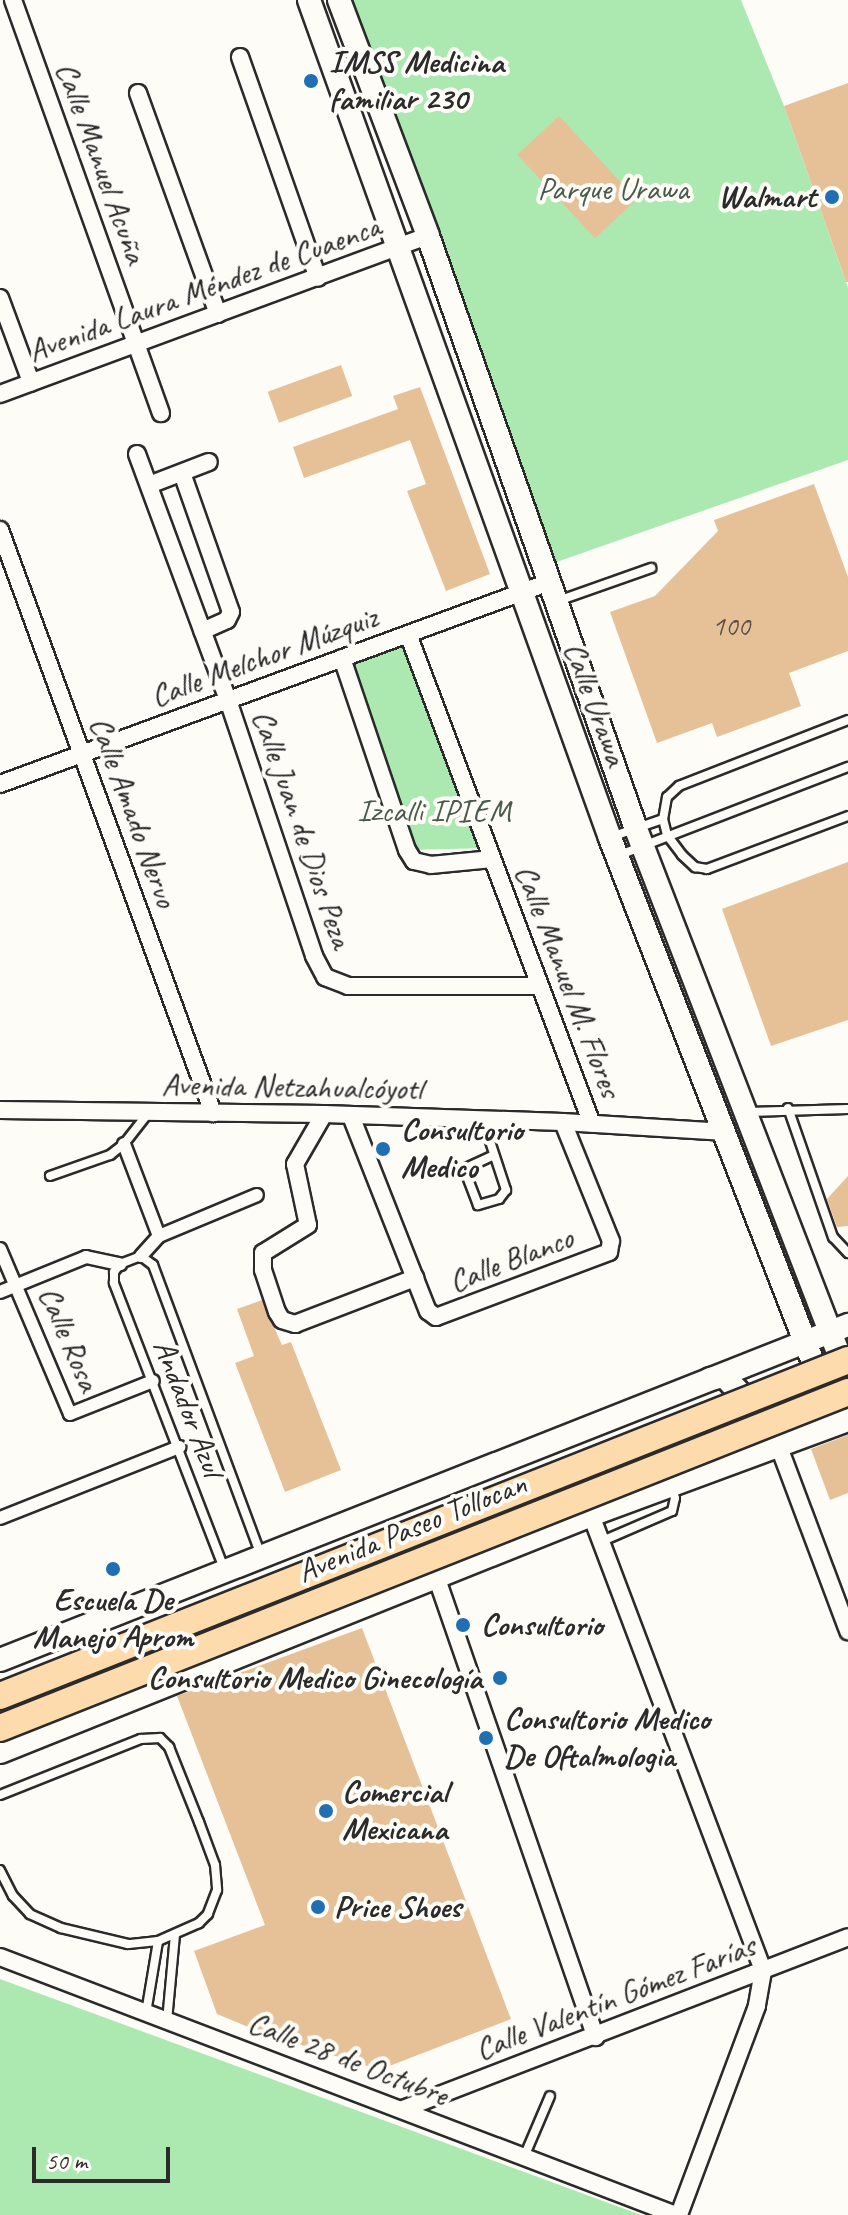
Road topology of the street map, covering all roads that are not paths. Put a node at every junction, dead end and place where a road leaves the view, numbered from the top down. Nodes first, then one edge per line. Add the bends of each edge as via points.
1 (309, 0) edge
2 (339, 0) edge
3 (9, 3) edge
4 (240, 57) dead end
5 (138, 93) dead end
6 (428, 236) junction
7 (399, 248) junction
8 (318, 278) junction
9 (0, 298) edge
10 (218, 314) junction
11 (136, 344) junction
12 (31, 382) junction
13 (0, 394) edge
14 (161, 413) dead end
15 (137, 454) dead end
16 (209, 462) dead end
17 (182, 473) junction
18 (149, 485) junction
19 (0, 530) edge
20 (651, 568) dead end
21 (521, 592) junction
22 (550, 593) junction
23 (202, 631) junction
24 (408, 634) junction
25 (342, 658) junction
26 (228, 700) junction
27 (848, 720) edge
28 (82, 754) junction
29 (848, 767) edge
30 (0, 784) edge
31 (848, 816) edge
32 (663, 819) junction
33 (667, 835) junction
34 (639, 837) junction
35 (613, 847) junction
36 (492, 859) junction
37 (539, 986) junction
38 (788, 1108) junction
39 (848, 1109) edge
40 (0, 1110) edge
41 (150, 1112) junction
42 (747, 1112) junction
43 (213, 1113) junction
44 (324, 1114) junction
45 (351, 1116) junction
46 (483, 1120) junction
47 (563, 1122) junction
48 (592, 1124) junction
49 (726, 1132) junction
50 (124, 1144) junction
51 (494, 1155) junction
52 (50, 1176) dead end
53 (257, 1195) dead end
54 (159, 1236) junction
55 (848, 1253) edge
56 (141, 1256) junction
57 (1, 1257) edge
58 (120, 1264) junction
59 (415, 1278) junction
60 (17, 1285) junction
61 (0, 1292) edge
62 (839, 1328) edge
63 (803, 1343) junction
64 (848, 1360) edge
65 (848, 1378) edge
66 (708, 1379) junction
67 (153, 1381) junction
68 (848, 1392) edge
69 (842, 1422) edge
70 (179, 1447) junction
71 (779, 1447) junction
72 (740, 1459) junction
73 (670, 1486) junction
74 (1, 1515) edge
75 (591, 1515) junction
76 (600, 1542) junction
77 (262, 1556) junction
78 (225, 1572) junction
79 (437, 1579) junction
80 (848, 1631) edge
81 (0, 1660) edge
82 (0, 1696) edge
83 (0, 1728) edge
84 (0, 1752) edge
85 (0, 1795) edge
86 (0, 1870) edge
87 (175, 1935) junction
88 (848, 1937) edge
89 (158, 1941) junction
90 (0, 1957) edge
91 (763, 1971) junction
92 (146, 2013) junction
93 (167, 2021) junction
94 (596, 2037) junction
95 (550, 2096) dead end
96 (403, 2109) junction
97 (523, 2158) junction
98 (677, 2215) edge

1 - 7 main road, Calle Urawa
2 - 6 main road, Calle Urawa
3 - 11 street, Calle Manuel Acuña
4 - 8 street
5 - 10 street
6 - 7 street, Avenida Laura Méndez de Cuaenca
6 - 22 main road, Calle Urawa
7 - 8 street, Avenida Laura Méndez de Cuaenca
7 - 21 main road, Calle Urawa
8 - 10 street, Avenida Laura Méndez de Cuaenca
9 - 12 street
10 - 11 street, Avenida Laura Méndez de Cuaenca
11 - 12 street, Avenida Laura Méndez de Cuaenca
11 - 14 street, Calle Manuel Acuña
12 - 13 street, Avenida Laura Méndez de Cuaenca
15 - 18 street, Calle Juan de Dios Peza
16 - 17 street
17 - 18 street
17 - 23 street via 231,612 227,620
18 - 23 street, Calle Juan de Dios Peza
19 - 28 street, Calle Amado Nervo
20 - 22 lane
21 - 22 street, Calle Melchor Múzquiz
21 - 24 street, Calle Melchor Múzquiz
21 - 35 main road, Calle Urawa
22 - 34 main road, Calle Urawa
23 - 26 street, Calle Juan de Dios Peza
24 - 25 street, Calle Melchor Múzquiz
24 - 36 street, Calle Manuel M. Flores
25 - 26 street, Calle Melchor Múzquiz
25 - 36 street via 414,861 431,865
26 - 28 street, Calle Melchor Múzquiz
26 - 37 street, Calle Juan de Dios Peza via 325,977 348,986
27 - 32 lane via 679,786 667,797
28 - 30 street, Calle Melchor Múzquiz
28 - 43 street, Calle Amado Nervo
29 - 33 lane
31 - 33 lane via 707,869 695,867
32 - 33 lane
32 - 34 lane
33 - 34 lane
34 - 35 lane
34 - 35 lane
34 - 42 main road, Calle Urawa
35 - 49 main road, Calle Urawa
36 - 37 street, Calle Manuel M. Flores
37 - 48 street, Calle Manuel M. Flores
38 - 39 lane
38 - 42 lane
38 - 55 lane via 833,1237
40 - 41 street, Avenida Netzahualcóyotl
41 - 43 street, Avenida Netzahualcóyotl
41 - 50 lane
42 - 62 main road, Calle Urawa
43 - 44 street, Avenida Netzahualcóyotl
44 - 45 street, Avenida Netzahualcóyotl
44 - 59 street, Calle Blanco via 295,1164 308,1225 263,1253 277,1312 295,1324
45 - 46 street, Avenida Netzahualcóyotl
45 - 59 street
46 - 47 street, Avenida Netzahualcóyotl
46 - 51 lane, Calle Blanco
47 - 48 street, Avenida Netzahualcóyotl
47 - 59 street, Calle Blanco via 611,1241 609,1252 436,1317 428,1311
48 - 49 street, Avenida Netzahualcóyotl
49 - 63 main road, Calle Urawa
50 - 52 lane via 96,1162
50 - 54 street
51 - 51 lane, Calle Blanco via 504,1195 478,1205 464,1169
53 - 54 street
54 - 56 street
56 - 58 lane
56 - 77 lane via 153,1265
57 - 60 street, Calle Rosa
58 - 60 street via 86,1257
58 - 67 lane, Andador Azul via 114,1283
60 - 61 street
60 - 67 street, Calle Rosa via 70,1414
62 - 63 main road, Avenida Paseo Tollocan
62 - 65 main road, Calle Urawa
63 - 66 main road, Avenida Paseo Tollocan
63 - 69 main road, Calle Urawa
64 - 82 highway, Avenida Paseo Tollocan, bridge
66 - 72 main road via 724,1376 748,1402 751,1437
66 - 77 main road, Avenida Paseo Tollocan
67 - 70 lane, Andador Azul
68 - 83 highway, Avenida Paseo Tollocan, bridge
69 - 71 main road, Avenida Paseo Tollocan
70 - 74 street
70 - 78 lane, Andador Azul
71 - 72 main road, Avenida Paseo Tollocan
71 - 80 street
72 - 73 main road, Avenida Paseo Tollocan
73 - 75 main road, Avenida Paseo Tollocan
73 - 76 lane via 675,1498 672,1511
75 - 76 street
75 - 79 main road, Avenida Paseo Tollocan
76 - 91 street
77 - 78 main road, Avenida Paseo Tollocan
78 - 81 main road, Avenida Paseo Tollocan
79 - 84 main road, Avenida Paseo Tollocan
79 - 94 street
85 - 87 lane via 141,1739 160,1738 169,1747 199,1822 215,1865 217,1890 208,1914
86 - 89 lane via 30,1914 61,1928 119,1942
87 - 89 lane
87 - 93 lane
88 - 91 street, Calle Valentín Gómez Farías
89 - 92 lane
90 - 92 street, Calle 28 de Octubre
91 - 94 street, Calle Valentín Gómez Farías
91 - 98 street via 757,2006
92 - 93 street, Calle 28 de Octubre
93 - 96 street, Calle 28 de Octubre
94 - 96 street, Calle Valentín Gómez Farías
95 - 97 lane
96 - 97 street, Calle 28 de Octubre
97 - 98 street, Calle 28 de Octubre

